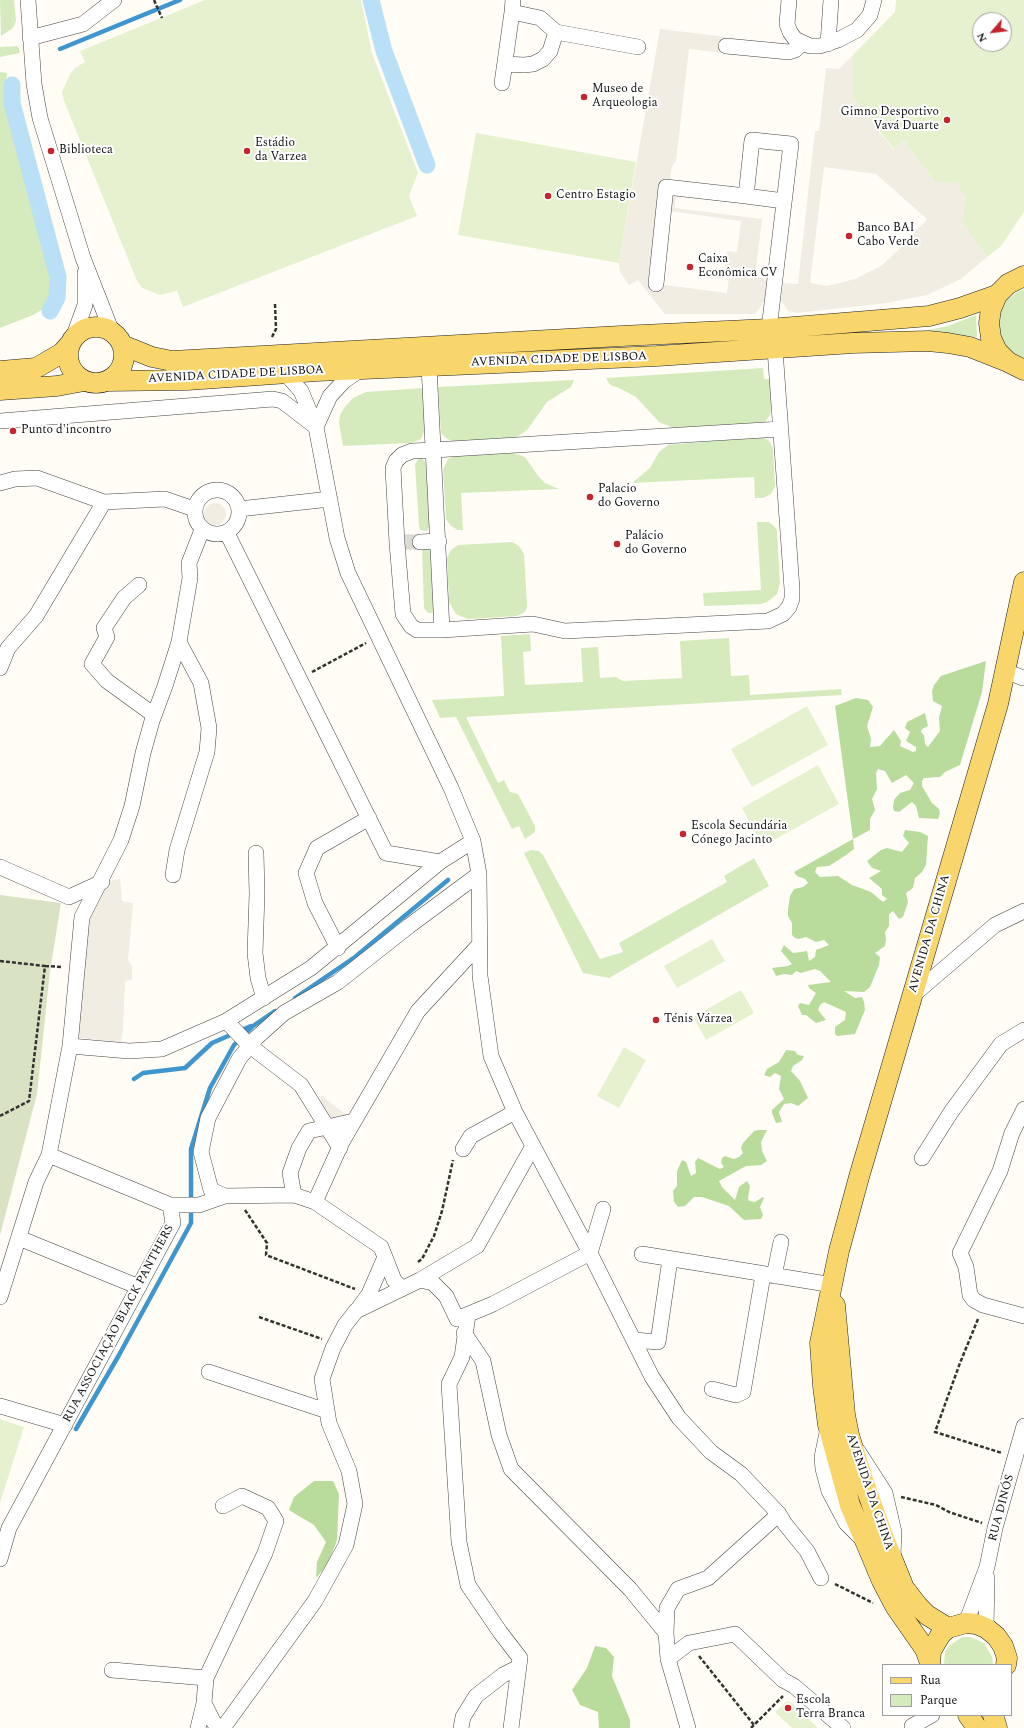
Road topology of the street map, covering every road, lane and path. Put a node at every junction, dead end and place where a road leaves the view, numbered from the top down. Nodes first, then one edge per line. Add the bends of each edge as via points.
1 (28, 0) edge
2 (114, 0) edge
3 (154, 0) edge
4 (789, 0) edge
5 (831, 0) edge
6 (874, 0) edge
7 (512, 6) edge
8 (162, 18) dead end
9 (556, 32) junction
10 (30, 38) junction
11 (802, 44) junction
12 (828, 44) junction
13 (726, 46) dead end
14 (638, 47) dead end
15 (505, 64) junction
16 (502, 83) dead end
17 (746, 196) junction
18 (784, 201) junction
19 (83, 258) junction
20 (1024, 261) edge
21 (656, 284) dead end
22 (1010, 285) edge
23 (275, 304) dead end
24 (769, 329) junction
25 (117, 338) junction
26 (71, 341) junction
27 (775, 349) junction
28 (267, 356) junction
29 (429, 366) junction
30 (1016, 366) edge
31 (360, 370) junction
32 (0, 371) edge
33 (285, 373) junction
34 (84, 381) junction
35 (108, 381) junction
36 (1024, 386) edge
37 (0, 390) edge
38 (0, 421) edge
39 (316, 427) junction
40 (781, 429) junction
41 (434, 450) junction
42 (0, 483) edge
43 (330, 499) junction
44 (104, 502) junction
45 (194, 509) junction
46 (239, 509) junction
47 (202, 530) junction
48 (227, 532) junction
49 (439, 541) junction
50 (407, 542) junction
51 (1024, 582) edge
52 (139, 585) dead end
53 (442, 630) junction
54 (379, 637) junction
55 (179, 642) junction
56 (4, 650) edge
57 (0, 668) edge
58 (299, 678) junction
59 (154, 715) junction
60 (369, 818) junction
61 (473, 842) junction
62 (256, 853) dead end
63 (440, 862) junction
64 (0, 867) edge
65 (479, 874) junction
66 (173, 875) dead end
67 (102, 882) junction
68 (1024, 911) edge
69 (479, 945) junction
70 (338, 948) junction
71 (0, 961) edge
72 (264, 998) junction
73 (911, 998) junction
74 (226, 1021) junction
75 (1024, 1030) edge
76 (70, 1046) junction
77 (250, 1046) junction
78 (1024, 1109) edge
79 (515, 1112) junction
80 (0, 1116) edge
81 (354, 1121) junction
82 (326, 1127) junction
83 (532, 1146) junction
84 (340, 1148) junction
85 (463, 1149) joint
86 (48, 1155) junction
87 (922, 1158) dead end
88 (294, 1195) junction
89 (231, 1196) junction
90 (315, 1202) junction
91 (176, 1205) junction
92 (603, 1209) dead end
93 (19, 1238) junction
94 (781, 1242) dead end
95 (590, 1253) junction
96 (642, 1254) dead end
97 (385, 1257) junction
98 (670, 1259) junction
99 (416, 1263) dead end
100 (769, 1276) junction
101 (420, 1280) junction
102 (833, 1285) junction
103 (139, 1287) junction
104 (1, 1289) edge
105 (402, 1289) junction
106 (369, 1294) junction
107 (983, 1306) junction
108 (356, 1311) junction
109 (468, 1315) junction
110 (1024, 1316) edge
111 (259, 1317) dead end
112 (464, 1333) junction
113 (634, 1340) junction
114 (336, 1343) junction
115 (209, 1372) dead end
116 (712, 1389) dead end
117 (0, 1406) edge
118 (327, 1411) junction
119 (65, 1425) junction
120 (1024, 1426) edge
121 (849, 1435) junction
122 (1015, 1458) junction
123 (885, 1493) junction
124 (223, 1506) dead end
125 (779, 1514) junction
126 (995, 1528) junction
127 (0, 1559) edge
128 (893, 1561) junction
129 (987, 1567) junction
130 (821, 1578) joint
131 (880, 1606) dead end
132 (957, 1626) junction
133 (986, 1628) junction
134 (666, 1633) junction
135 (689, 1643) junction
136 (668, 1659) junction
137 (929, 1663) edge
138 (1006, 1664) edge
139 (519, 1667) junction
140 (112, 1670) dead end
141 (206, 1678) junction
142 (780, 1698) dead end
143 (204, 1703) junction
144 (930, 1716) edge
145 (969, 1716) edge
146 (993, 1716) edge
147 (913, 1723) edge
148 (754, 1725) junction
149 (198, 1728) edge
150 (218, 1728) edge
151 (223, 1728) edge
152 (461, 1728) edge
153 (511, 1728) edge
154 (688, 1728) edge
155 (751, 1728) edge
156 (843, 1728) edge
157 (977, 1728) edge
158 (997, 1728) edge

1 - 10 street
2 - 10 street via 83,24
3 - 8 path
4 - 11 street via 787,24 795,39
5 - 12 street
6 - 12 street via 865,23 848,36
7 - 9 street via 540,18
7 - 15 street
9 - 14 street
9 - 15 street via 550,52 543,59 533,64
10 - 19 street via 40,118
11 - 12 street
11 - 13 street via 789,52
15 - 16 street
17 - 18 street
17 - 18 street via 752,140 791,144
17 - 21 street via 666,187
18 - 24 street
19 - 25 street
19 - 26 street via 86,278 85,305
20 - 22 main road
22 - 24 main road, AVENIDA CIDADE DE LISBOA via 960,308 929,316
22 - 30 main road via 991,309 989,323 991,338 997,351
23 - 28 path via 276,329 266,348
24 - 28 main road, AVENIDA CIDADE DE LISBOA
25 - 26 main road via 96,326 80,332
25 - 28 main road, AVENIDA CIDADE DE LISBOA via 152,357 172,361
25 - 35 main road via 124,353 123,362 118,373
26 - 32 main road via 62,353 36,368
26 - 34 main road via 68,362 72,370
27 - 29 main road, AVENIDA CIDADE DE LISBOA
27 - 30 main road, AVENIDA CIDADE DE LISBOA via 928,341 970,347
27 - 40 street
29 - 31 main road, AVENIDA CIDADE DE LISBOA
29 - 41 street
30 - 36 main road
31 - 33 main road, AVENIDA CIDADE DE LISBOA
31 - 39 street via 344,381 330,396
33 - 35 main road, AVENIDA CIDADE DE LISBOA via 187,380
33 - 39 street via 301,391
34 - 35 main road
34 - 37 main road via 57,386
38 - 39 street via 273,399 282,401
39 - 43 street
40 - 41 street
40 - 53 street via 792,600 784,614 776,619 565,631 533,624
41 - 49 street
41 - 50 street via 407,453 396,462 394,468
42 - 44 street via 14,479 38,478
43 - 46 street
43 - 54 street via 348,572
44 - 45 street via 165,499
44 - 56 street via 36,616
45 - 46 street via 201,496 213,490 227,492 233,497
45 - 47 street via 194,516
46 - 48 street via 237,523
47 - 48 street via 214,535
47 - 55 street via 188,563 190,578
48 - 58 street
49 - 50 street
49 - 53 street
50 - 53 street via 403,614 417,630
51 - 73 main road, AVENIDA DA CHINA via 1014,675 986,749
52 - 59 street via 124,598 104,628 107,637 92,664 107,681
54 - 58 path
54 - 61 street via 451,788
55 - 59 street
55 - 66 street via 201,683 209,728 207,752 177,850
56 - 57 street
58 - 60 street
59 - 67 street via 142,753 132,806 121,840
60 - 63 street via 386,853
60 - 70 street via 317,848 306,872 314,903
61 - 63 street
61 - 65 street
62 - 72 street via 255,953
63 - 70 street
64 - 67 street via 69,897
65 - 69 street
65 - 77 street via 338,982 284,1013
67 - 76 street via 82,917
68 - 73 street via 995,925
69 - 79 street via 480,976 491,1056
69 - 81 street via 418,1011
70 - 72 street
71 - 80 path via 44,966 29,1101
72 - 74 street
73 - 102 main road, AVENIDA DA CHINA via 850,1210
74 - 76 street via 162,1049 130,1051
74 - 77 street
75 - 87 street via 1001,1044 951,1112
76 - 86 street
77 - 82 street via 301,1085
77 - 89 street via 239,1060 208,1118 201,1152 212,1190
78 - 107 street via 1012,1133 1000,1171 960,1252 966,1267 970,1295
79 - 83 street
79 - 85 street via 471,1136
81 - 82 street
81 - 84 street
82 - 84 street
82 - 88 street via 310,1131 299,1148 290,1173
83 - 95 street
83 - 101 street via 477,1246
84 - 90 street
85 - 99 path via 455,1152 434,1236 422,1259
86 - 91 street
86 - 93 street via 36,1182
88 - 89 street
88 - 90 street
89 - 91 street via 199,1205
89 - 106 path via 267,1243 266,1255
90 - 97 street via 381,1247
91 - 103 street, RUA ASSOCIAÇÃO BLACK PANTHERS via 173,1223
92 - 95 street
93 - 103 street
93 - 104 street
94 - 100 street
95 - 109 street
95 - 113 street
96 - 98 street
97 - 105 street via 394,1280
97 - 106 street
98 - 100 street
98 - 113 street via 658,1342
100 - 102 street
100 - 116 street via 743,1392 736,1395
101 - 105 street
101 - 109 street via 433,1283 446,1296 457,1319
102 - 121 main road, AVENIDA DA CHINA via 842,1392
102 - 137 main road, AVENIDA DA CHINA via 820,1343 828,1425 842,1479 864,1541 895,1606 924,1649
103 - 119 street, RUA ASSOCIAÇÃO BLACK PANTHERS
105 - 108 street
106 - 108 street
107 - 110 street
107 - 122 path via 935,1432
108 - 114 street
109 - 112 street
111 - 114 path
112 - 134 street via 483,1361 499,1435 511,1469 630,1589
112 - 139 street via 462,1357 449,1384 459,1542 468,1584 520,1658
113 - 125 street via 652,1377 679,1418 710,1452 741,1474
114 - 118 street via 322,1378
115 - 118 street
117 - 119 street
118 - 151 street via 329,1424 350,1471 355,1504 346,1545 315,1601
119 - 127 street, RUA ASSOCIAÇÃO BLACK PANTHERS via 9,1528
120 - 122 street, RUA DINÓS
121 - 123 street
121 - 128 main road, AVENIDA DA CHINA
122 - 126 street, RUA DINÓS
123 - 126 path via 936,1505
123 - 128 street via 894,1532
124 - 141 street via 242,1496 268,1508 276,1521 265,1553
125 - 130 street via 807,1551
125 - 134 street via 708,1578 678,1589 666,1608
126 - 129 street, RUA DINÓS
128 - 132 main road, AVENIDA DA CHINA via 904,1588 918,1606 927,1615
129 - 132 street
129 - 133 street
130 - 131 path
132 - 133 main road via 976,1624
132 - 137 main road via 935,1642
133 - 138 main road via 1003,1646
134 - 136 street
135 - 136 street
135 - 148 path
135 - 156 street via 735,1634 783,1680 794,1686
136 - 154 street
139 - 152 street via 503,1675 476,1696 463,1717
139 - 153 street
140 - 141 street
141 - 143 street
142 - 148 path
143 - 149 street
143 - 150 street
144 - 147 street
145 - 157 main road
146 - 158 main road
148 - 155 path

